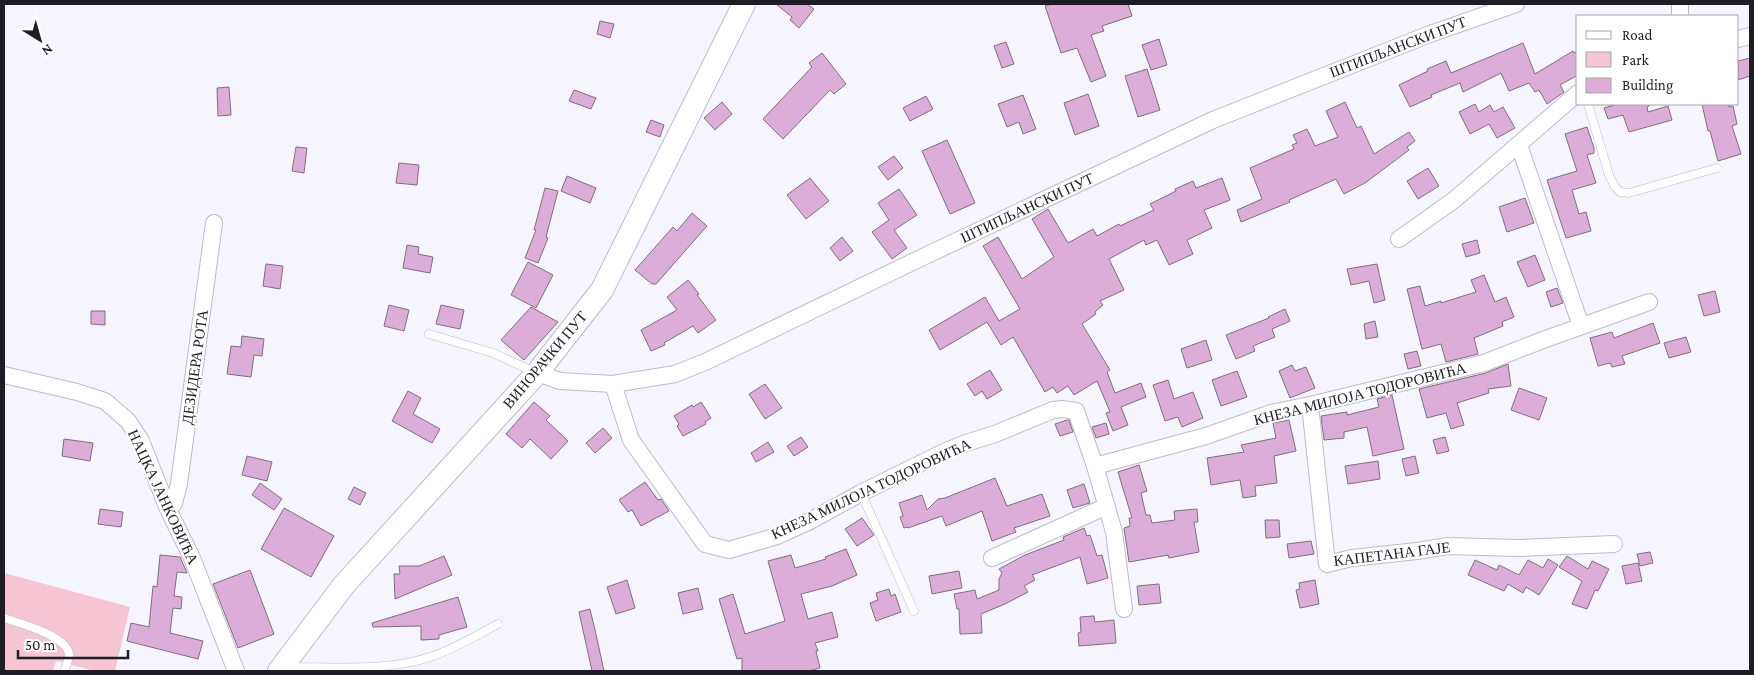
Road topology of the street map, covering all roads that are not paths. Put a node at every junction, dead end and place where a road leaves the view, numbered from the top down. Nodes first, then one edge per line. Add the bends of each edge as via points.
1 (744, 4) edge
2 (1516, 4) edge
3 (1576, 95) edge
4 (1588, 105) edge
5 (1518, 145) junction
6 (1716, 168) dead end
7 (214, 223) dead end
8 (1399, 239) dead end
9 (1649, 302) dead end
10 (1581, 326) junction
11 (429, 334) dead end
12 (537, 373) junction
13 (4, 375) edge
14 (613, 384) junction
15 (1310, 405) junction
16 (1094, 466) junction
17 (861, 492) junction
18 (1105, 506) junction
19 (168, 508) junction
20 (1614, 544) dead end
21 (992, 558) dead end
22 (1124, 609) dead end
23 (914, 611) dead end
24 (4, 618) edge
25 (498, 624) dead end
26 (282, 667) edge
27 (65, 670) edge
28 (236, 671) edge

1 - 12 street, ВИНОРАЧКИ ПУТ via 602,290
2 - 14 street, ШТИПЉАНСКИ ПУТ via 1430,34 1213,120 705,362 675,374
3 - 5 street
4 - 6 lane via 1609,175 1620,192
5 - 8 street via 1454,200
5 - 10 street
7 - 19 street, ДЕЗИДЕРА РОТА via 180,484 174,502
9 - 10 street, КНЕЗА МИЛОЈА ТОДОРОВИЋА
10 - 15 street, КНЕЗА МИЛОЈА ТОДОРОВИЋА via 1484,364
11 - 12 lane via 493,353
12 - 14 street, ШТИПЉАНСКИ ПУТ via 560,381
12 - 26 street, ВИНОРАЧКИ ПУТ via 344,585
13 - 19 street, НАЦКА ЈАНКОВИЋА via 105,401 128,421 141,441
14 - 17 street, КНЕЗА МИЛОЈА ТОДОРОВИЋА via 632,440 705,544 729,550 769,538 808,522
15 - 16 street, КНЕЗА МИЛОЈА ТОДОРОВИЋА via 1271,413 1206,436
15 - 20 street, КАПЕТАНА ГАЈЕ via 1327,564 1448,546 1518,548
16 - 17 street, КНЕЗА МИЛОЈА ТОДОРОВИЋА via 1076,411 1062,409 946,451
16 - 18 street
17 - 23 lane
18 - 21 street
18 - 22 street via 1117,548
19 - 28 street, НАЦКА ЈАНКОВИЋА via 192,558
24 - 27 lane via 49,635 64,645 69,654
25 - 26 lane via 432,657 391,666

